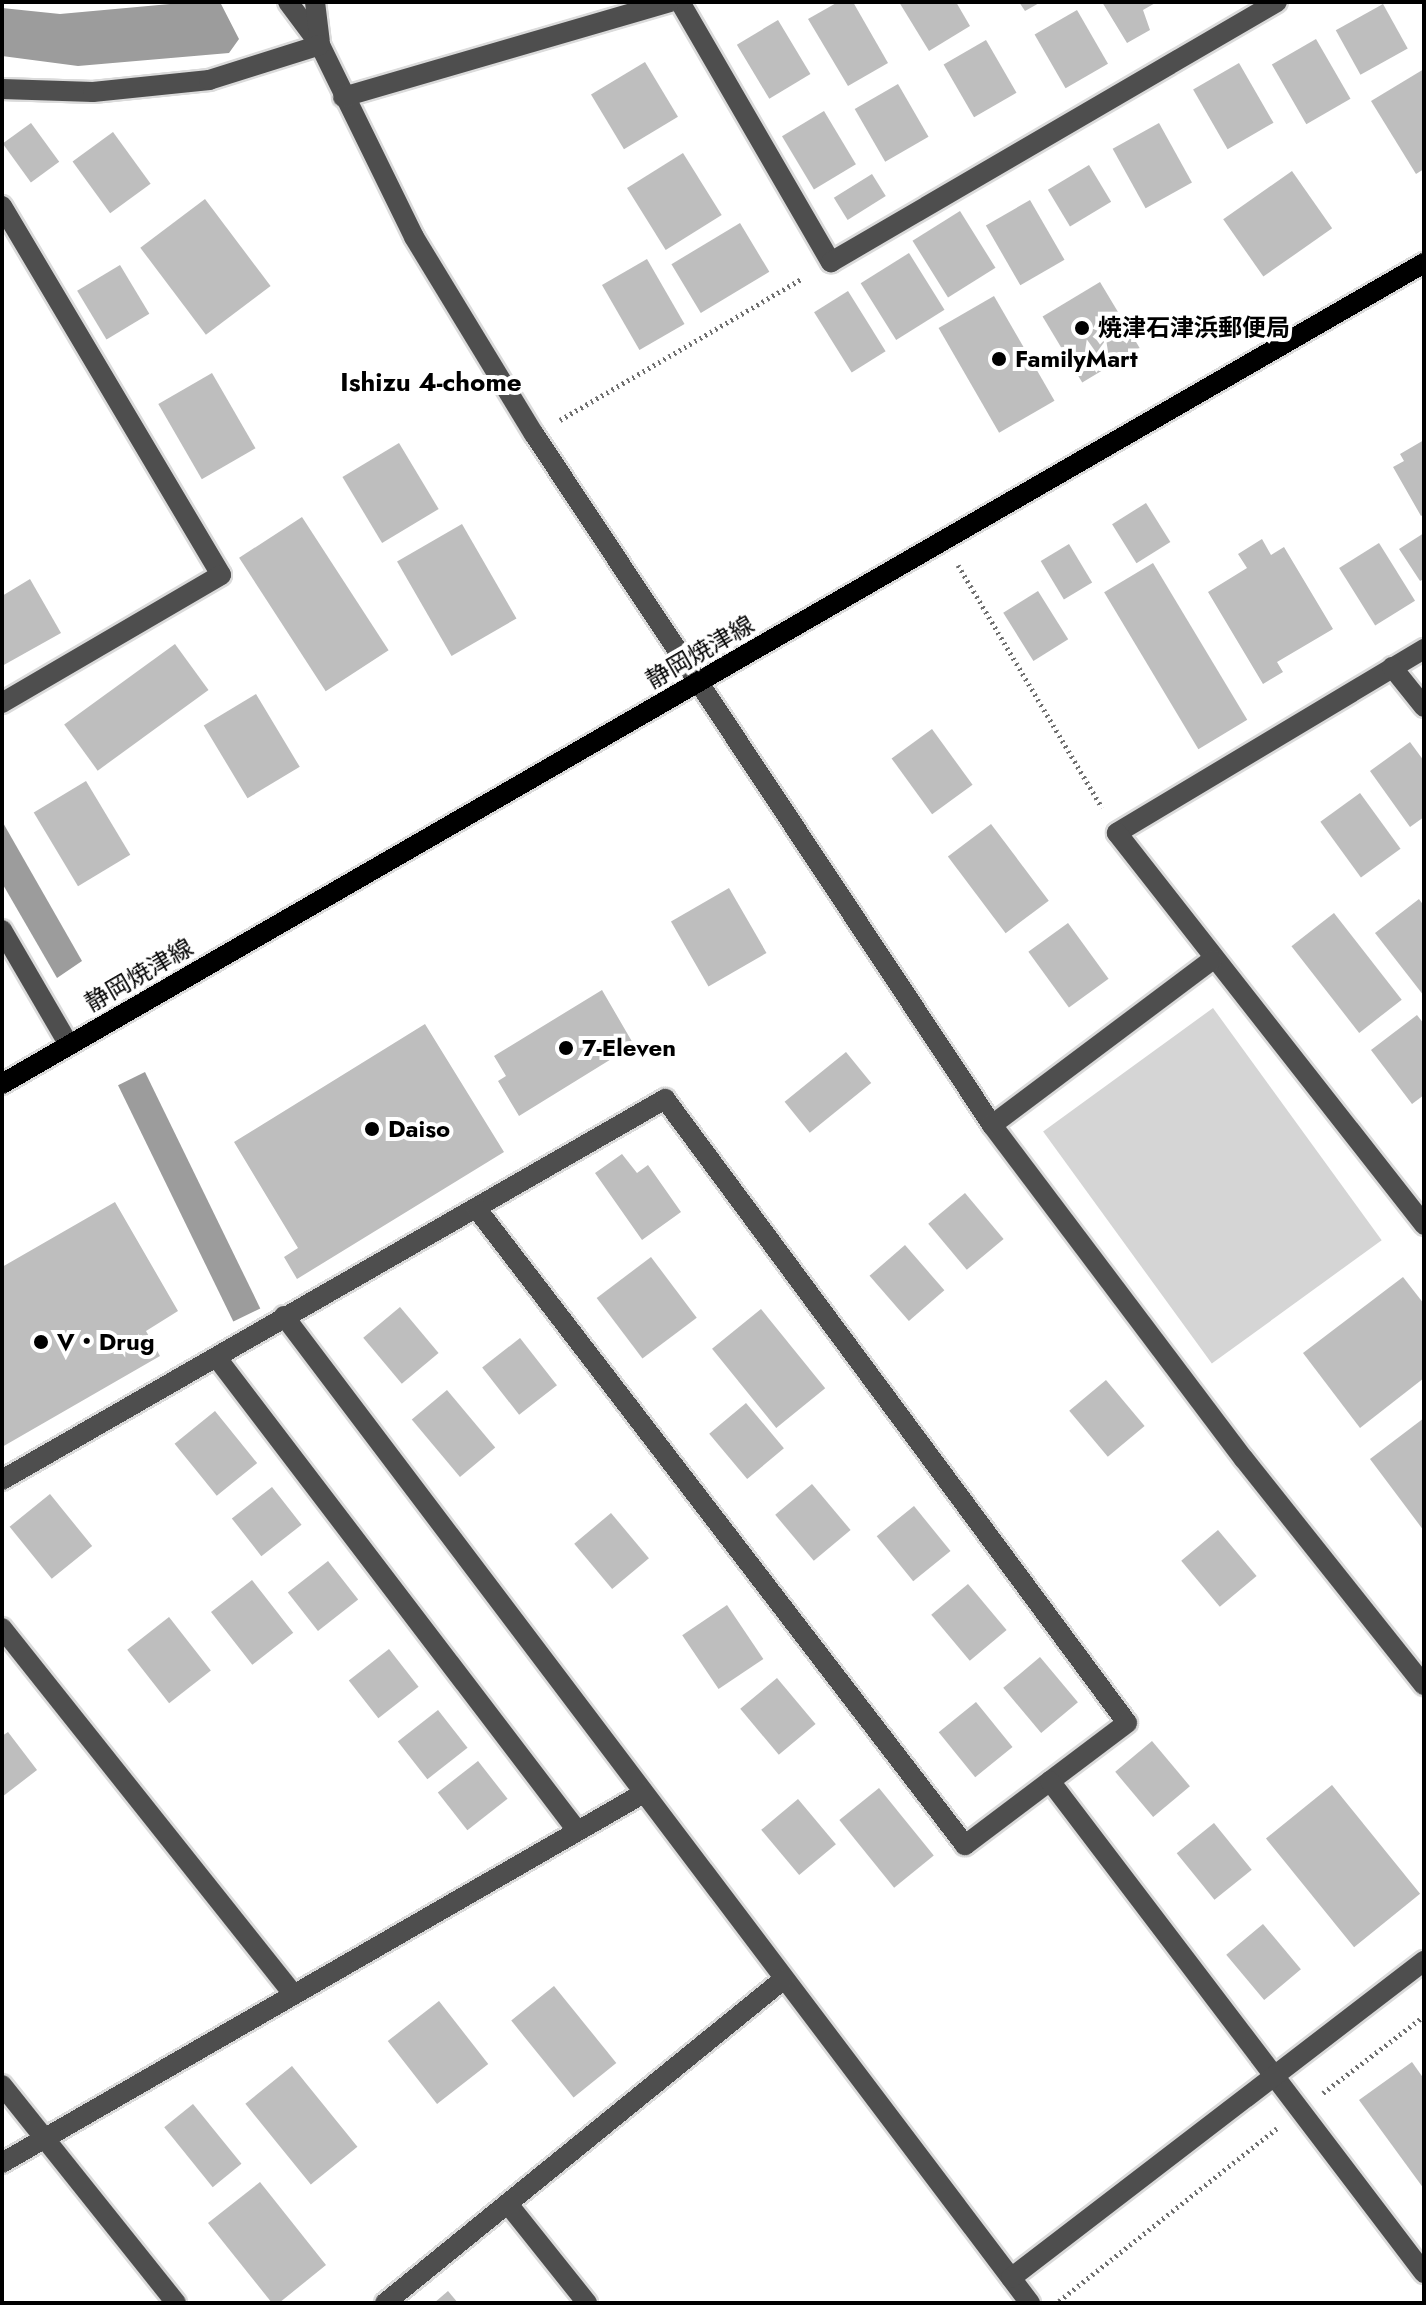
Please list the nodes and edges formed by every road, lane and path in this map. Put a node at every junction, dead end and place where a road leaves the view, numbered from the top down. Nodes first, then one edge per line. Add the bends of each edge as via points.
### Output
1 (288, 2) edge
2 (315, 2) edge
3 (669, 2) edge
4 (680, 2) edge
5 (1277, 2) edge
6 (320, 45) junction
7 (2, 89) edge
8 (343, 97) junction
9 (2, 206) edge
10 (831, 262) junction
11 (1424, 263) edge
12 (534, 434) junction
13 (943, 540) junction
14 (1424, 649) edge
15 (1392, 667) junction
16 (701, 682) junction
17 (2, 703) edge
18 (1424, 707) edge
19 (1117, 833) junction
20 (2, 930) edge
21 (1212, 960) junction
22 (69, 1045) junction
23 (2, 1084) edge
24 (992, 1125) junction
25 (477, 1209) junction
26 (1424, 1225) edge
27 (284, 1316) junction
28 (217, 1358) junction
29 (2, 1480) edge
30 (2, 1628) edge
31 (1424, 1685) edge
32 (1050, 1781) junction
33 (644, 1793) junction
34 (576, 1829) junction
35 (1424, 1961) edge
36 (784, 1979) junction
37 (293, 1994) junction
38 (1424, 2016) edge
39 (1276, 2076) junction
40 (2, 2085) edge
41 (1301, 2109) junction
42 (44, 2139) junction
43 (2, 2163) edge
44 (508, 2204) junction
45 (1424, 2273) edge
46 (1011, 2278) junction
47 (176, 2303) edge
48 (385, 2303) edge
49 (587, 2303) edge
50 (1030, 2303) edge
51 (1057, 2303) edge

1 - 6 street
2 - 6 street
3 - 8 street
4 - 10 street
5 - 10 street
6 - 7 street via 209,80 93,92
6 - 8 street
8 - 12 street via 414,237
9 - 17 street via 221,575
10 - 12 path
11 - 13 main road, 静岡焼津線
12 - 16 street
13 - 16 main road, 静岡焼津線
13 - 19 path
14 - 15 street
15 - 18 street
15 - 19 street
16 - 22 main road, 静岡焼津線
16 - 24 street
19 - 21 street
20 - 22 street
21 - 24 street
21 - 26 street
22 - 23 main road, 静岡焼津線
24 - 31 street via 1234,1447
25 - 27 street
25 - 32 street via 965,1845
25 - 32 street via 665,1099 1127,1723
27 - 28 street
27 - 33 street
28 - 29 street
28 - 34 street
30 - 37 street
32 - 39 street
33 - 34 street
33 - 36 street
34 - 37 street
35 - 39 street
36 - 44 street
36 - 46 street
37 - 42 street
38 - 41 path
39 - 41 street
39 - 46 street
40 - 42 street
41 - 45 street
41 - 51 path
42 - 43 street
42 - 47 street
44 - 48 street
44 - 49 street
46 - 50 street

